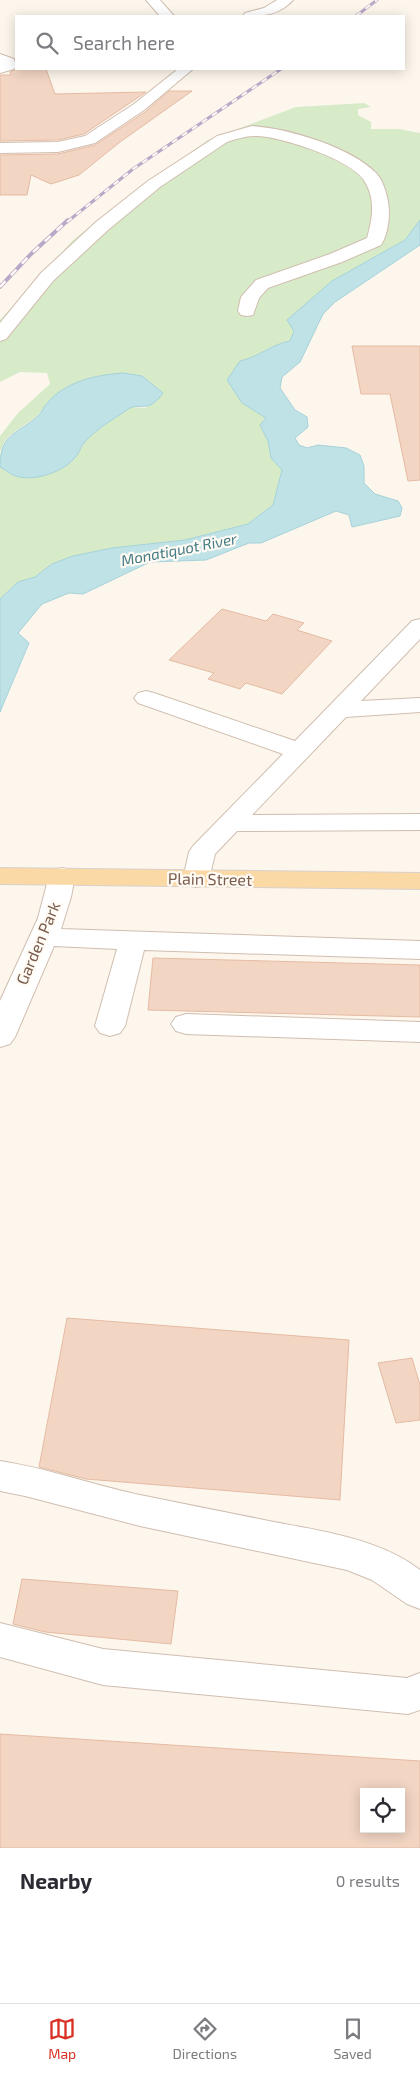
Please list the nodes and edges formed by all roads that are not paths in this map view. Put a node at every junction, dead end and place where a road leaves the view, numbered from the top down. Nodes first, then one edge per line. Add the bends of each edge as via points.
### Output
1 (153, 0) edge
2 (286, 0) edge
3 (166, 15) edge
4 (254, 15) edge
5 (0, 58) edge
6 (0, 69) edge
7 (181, 73) edge
8 (0, 148) edge
9 (247, 311) dead end
10 (0, 335) edge
11 (420, 626) edge
12 (146, 698) dead end
13 (420, 705) edge
14 (340, 710) junction
15 (299, 751) junction
16 (420, 822) edge
17 (229, 823) junction
18 (0, 876) edge
19 (62, 876) junction
20 (196, 879) junction
21 (420, 881) edge
22 (43, 937) junction
23 (133, 940) junction
24 (420, 950) edge
25 (186, 1024) dead end
26 (110, 1026) dead end
27 (420, 1032) edge
28 (0, 1037) edge
29 (0, 1476) edge
30 (420, 1592) edge
31 (0, 1640) edge
32 (420, 1690) edge

1 - 3 street
2 - 4 street via 269,11
5 - 6 street via 9,66
7 - 8 street via 96,137 58,147
9 - 10 street via 250,297 262,284 375,241 382,220 381,202 370,176 349,160 290,136 252,131 222,138 154,184 102,226 47,277
11 - 14 street
12 - 15 street
13 - 14 street
14 - 15 street
15 - 17 street
16 - 17 street
17 - 20 street via 202,852
18 - 19 main road, Plain Street
19 - 20 main road, Plain Street
19 - 22 street, Garden Park via 56,906
20 - 21 main road, Plain Street
22 - 23 street
22 - 28 street, Garden Park
23 - 24 street
23 - 26 street
25 - 27 street
29 - 30 street via 26,1479 98,1501 340,1551 387,1568
31 - 32 street via 103,1668 408,1696

